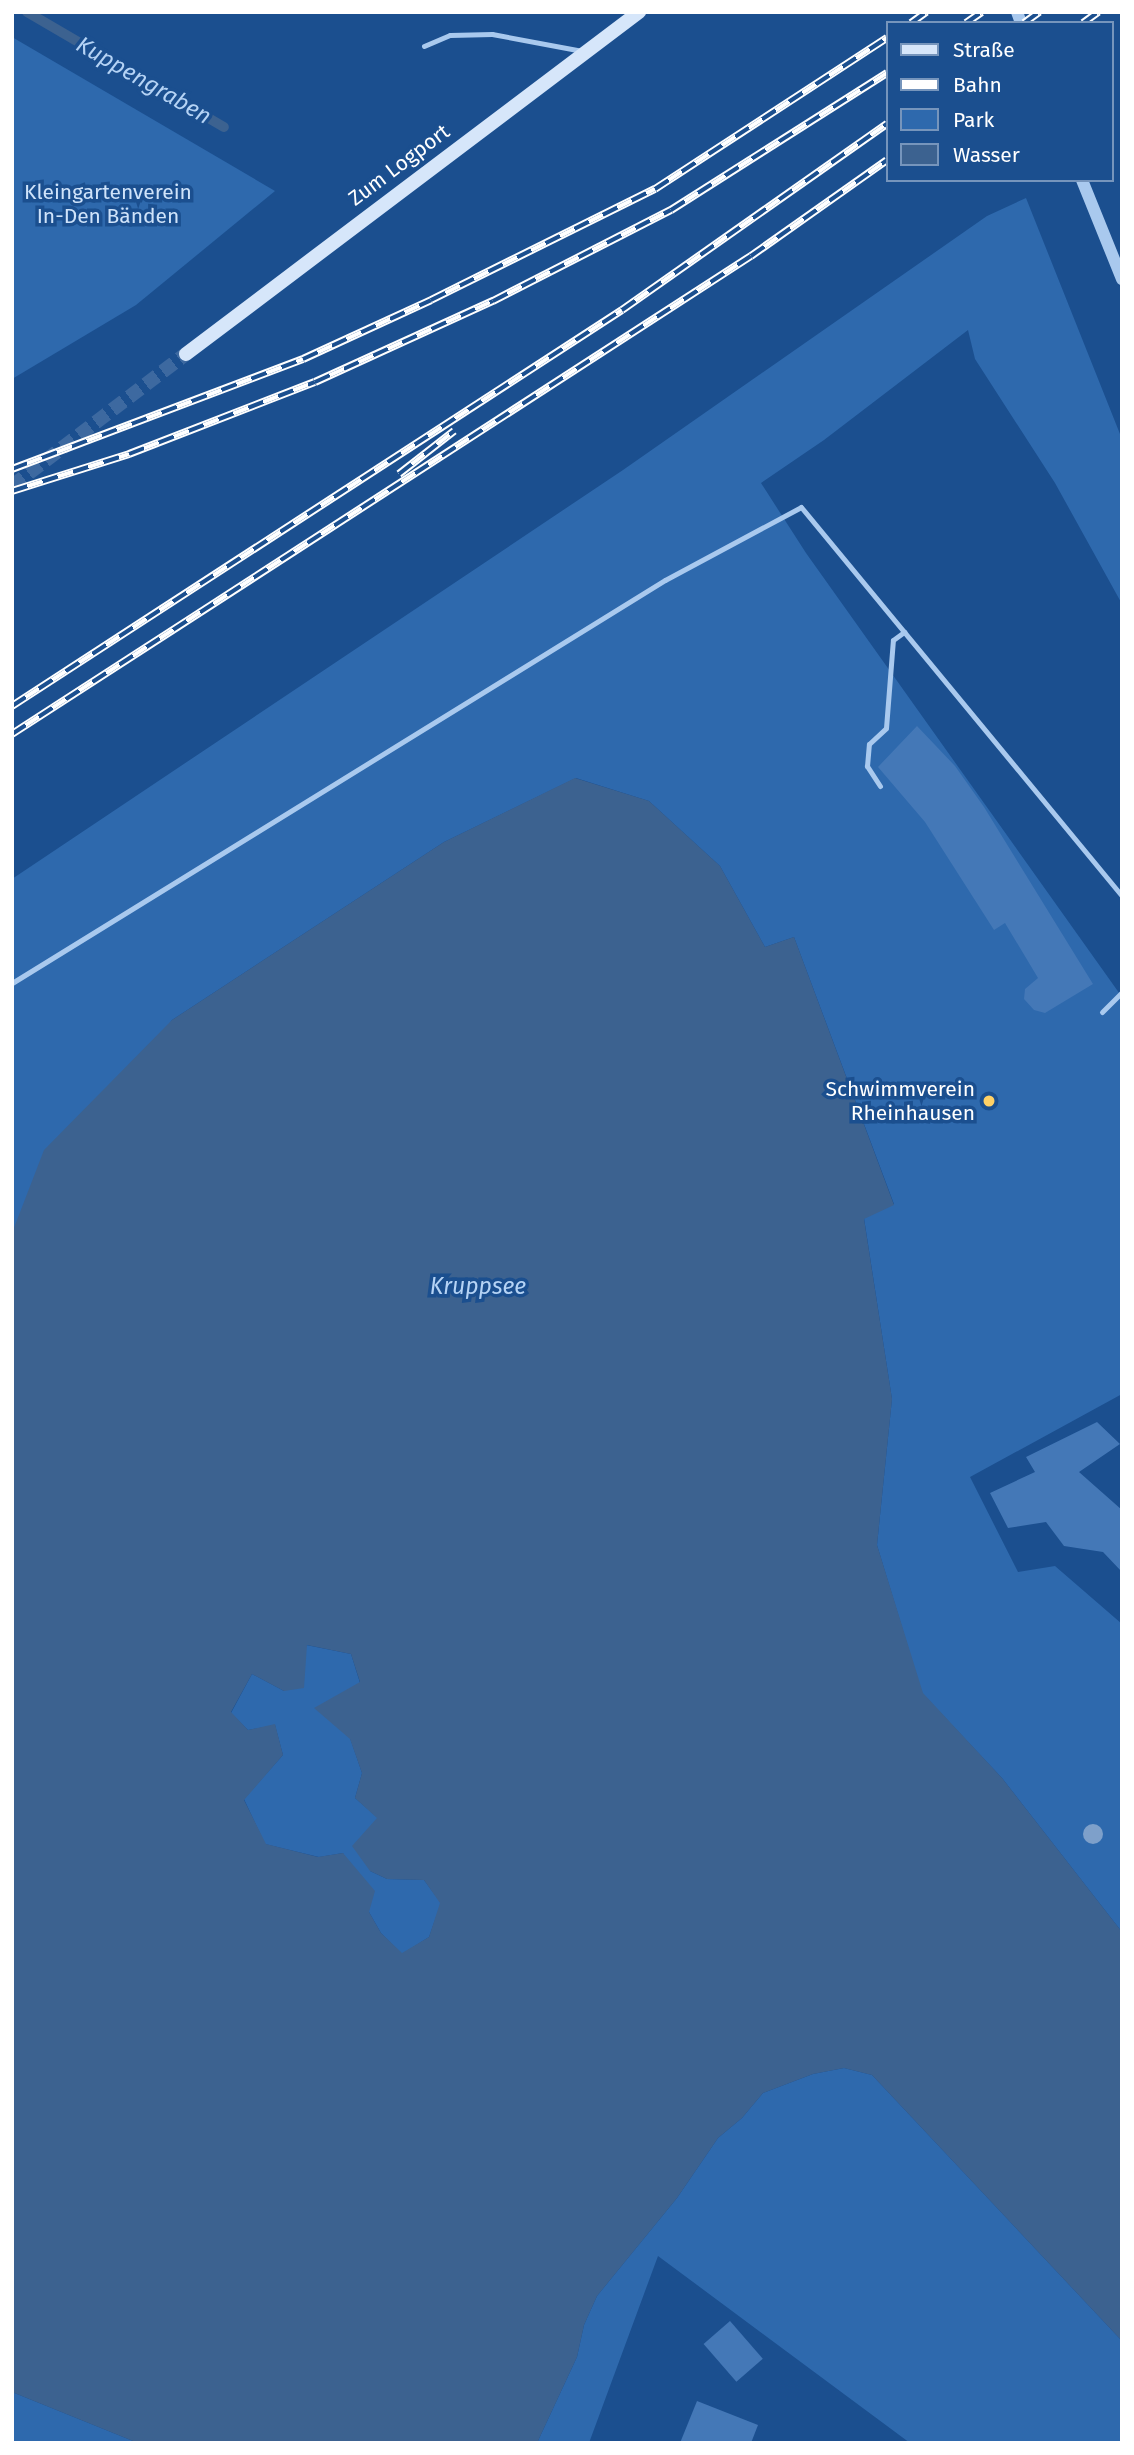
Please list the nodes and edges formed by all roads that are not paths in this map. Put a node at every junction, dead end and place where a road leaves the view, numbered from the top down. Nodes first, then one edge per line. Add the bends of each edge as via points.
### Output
1 (639, 12) edge
2 (424, 46) dead end
3 (589, 52) junction
4 (1083, 182) edge
5 (1122, 279) edge
6 (186, 354) tunnel mouth
7 (904, 632) junction
8 (880, 786) dead end
9 (1122, 896) edge
10 (12, 983) edge
11 (1122, 992) edge
12 (1101, 1012) dead end

1 - 3 main road, Zum Logport
2 - 3 lane via 450,35 492,34
3 - 6 main road, Zum Logport
4 - 5 street
7 - 8 lane via 893,640 886,728 869,744 867,766
7 - 9 lane
7 - 10 lane via 801,506 665,580
11 - 12 lane

